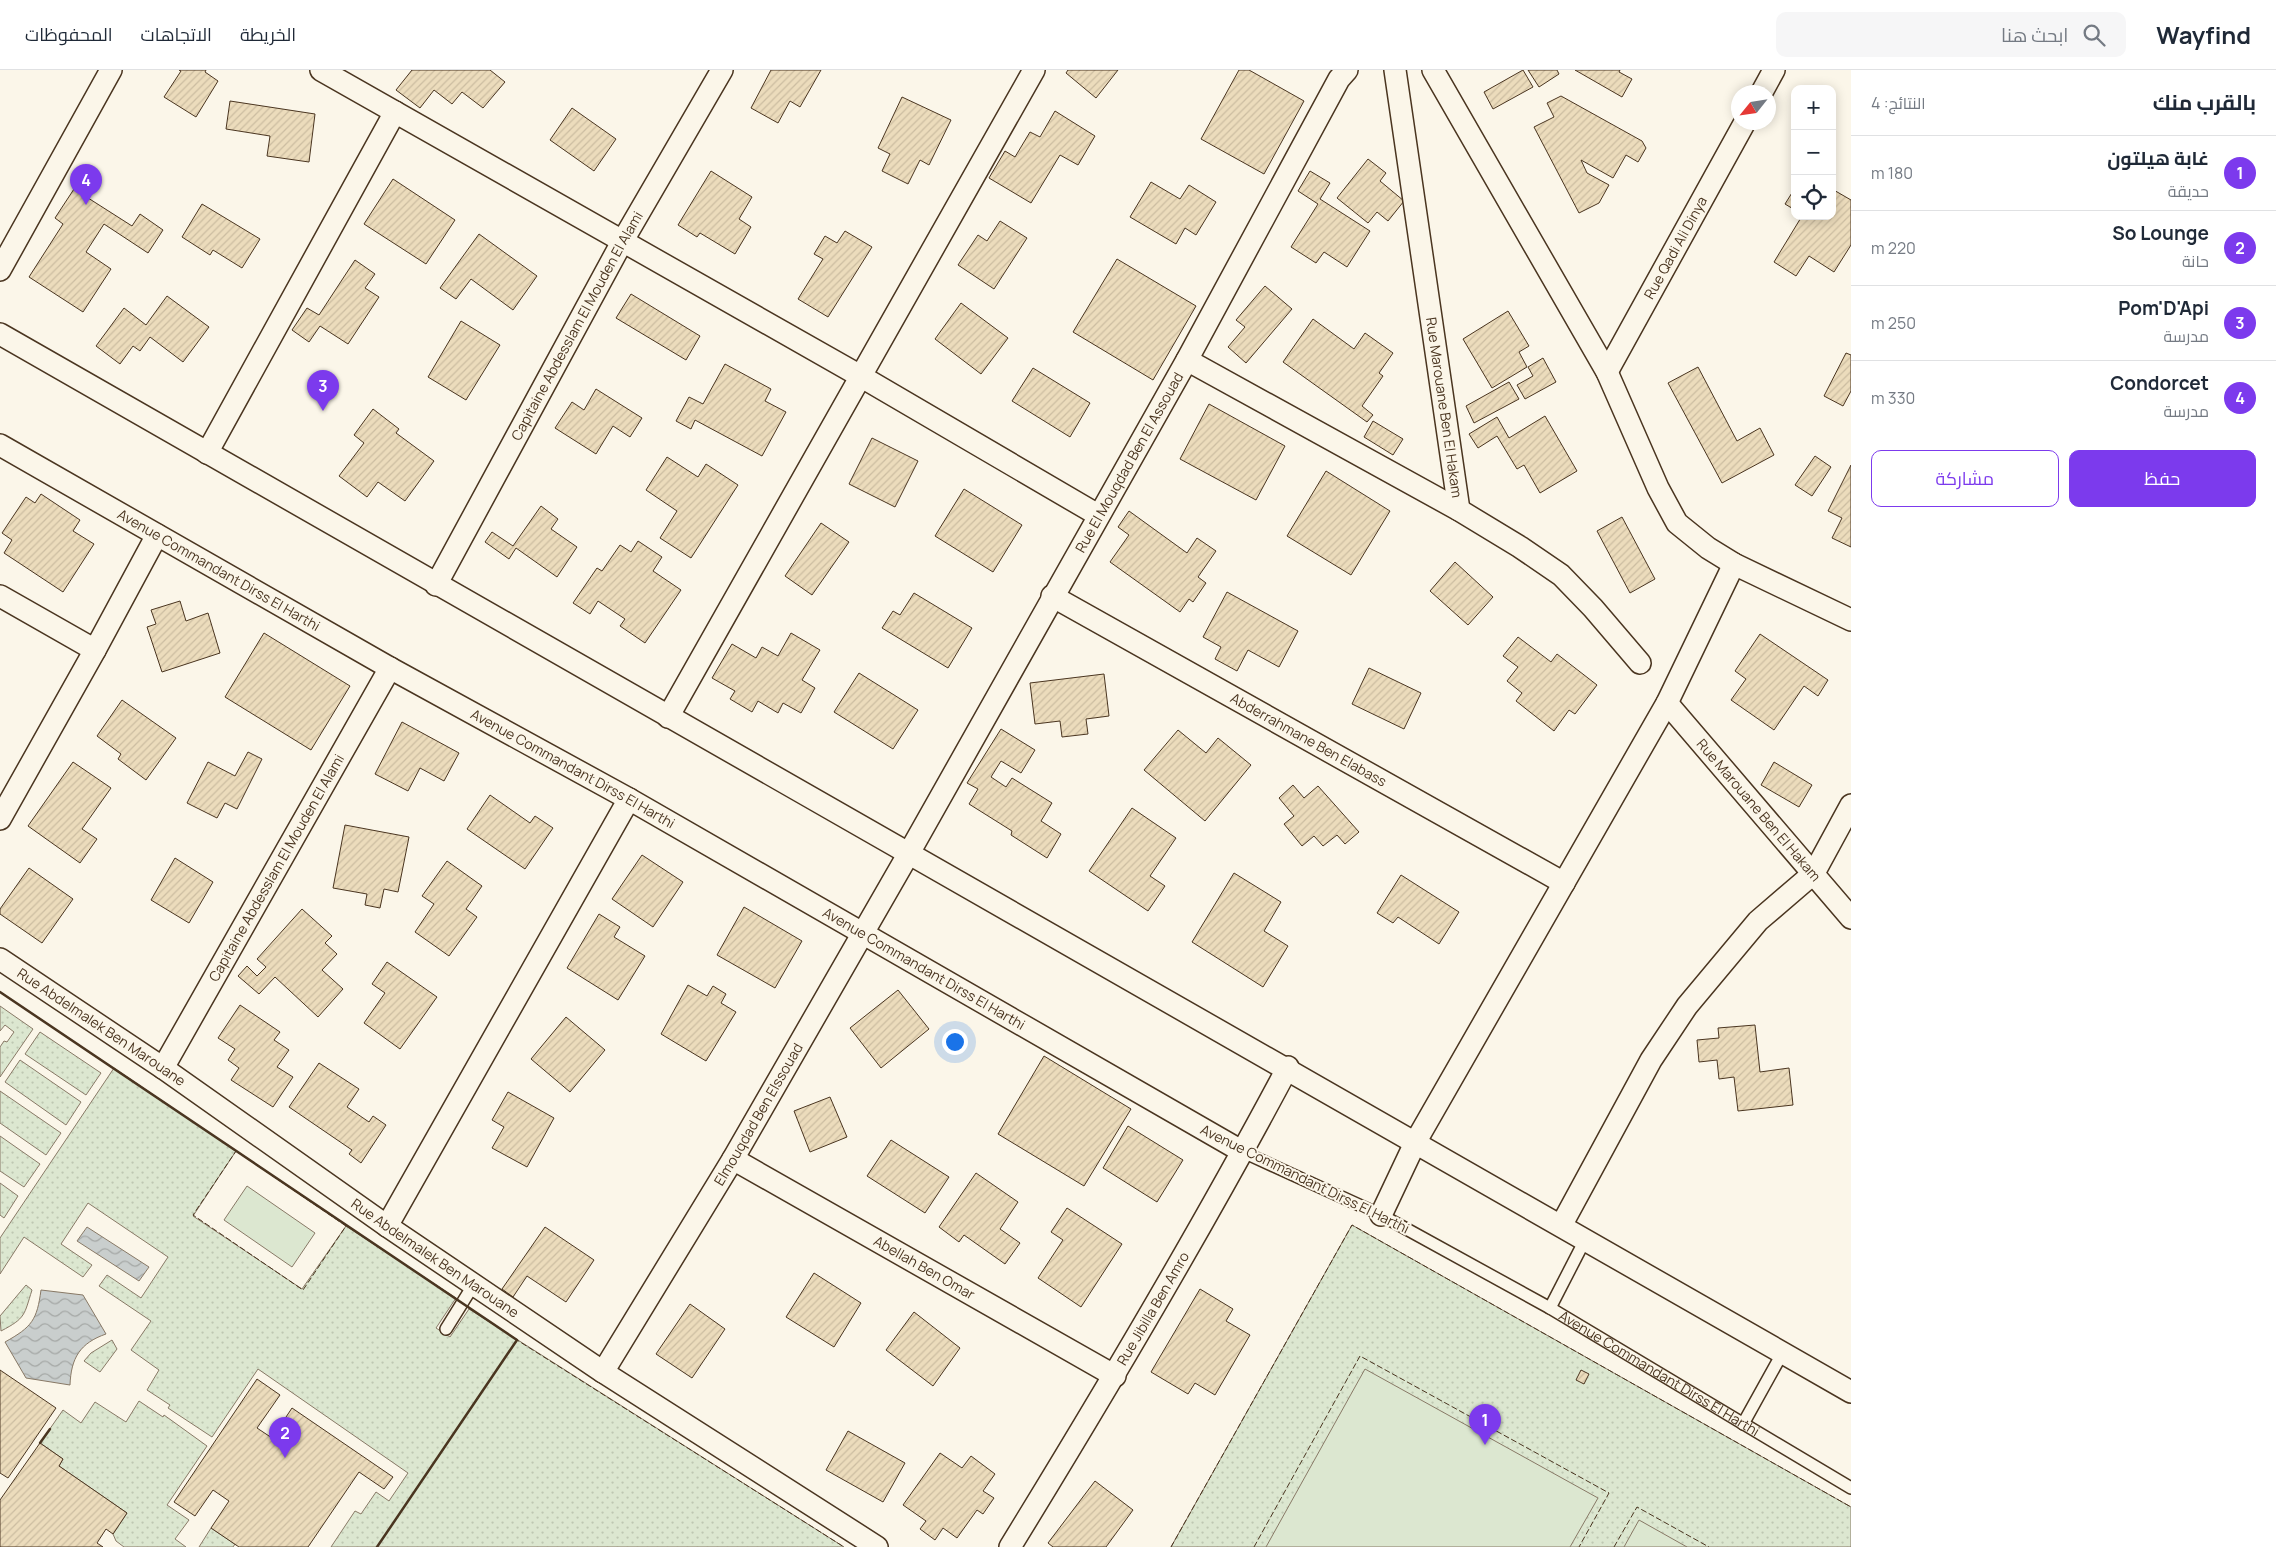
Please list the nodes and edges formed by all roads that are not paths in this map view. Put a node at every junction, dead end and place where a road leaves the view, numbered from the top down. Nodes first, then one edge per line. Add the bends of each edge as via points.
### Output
1 (111, 70) edge
2 (320, 70) edge
3 (722, 70) edge
4 (1034, 70) edge
5 (1347, 70) edge
6 (1395, 70) edge
7 (1433, 70) edge
8 (1774, 70) edge
9 (1766, 85) edge
10 (395, 112) junction
11 (1741, 130) edge
12 (622, 242) junction
13 (0, 270) edge
14 (0, 334) edge
15 (1187, 360) junction
16 (1607, 372) junction
17 (862, 377) junction
18 (0, 445) edge
19 (207, 453) junction
20 (1459, 510) junction
21 (1098, 515) junction
22 (156, 535) junction
23 (1734, 564) junction
24 (436, 585) junction
25 (0, 596) edge
26 (1052, 596) junction
27 (1851, 620) edge
28 (95, 650) junction
29 (1640, 662) dead end
30 (390, 668) junction
31 (1668, 703) junction
32 (668, 717) junction
33 (629, 799) junction
34 (1851, 805) edge
35 (0, 819) edge
36 (908, 853) junction
37 (1814, 873) junction
38 (1564, 883) junction
39 (1851, 918) edge
40 (862, 934) junction
41 (0, 959) edge
42 (1288, 1067) junction
43 (163, 1068) junction
44 (1416, 1141) junction
45 (1244, 1152) junction
46 (733, 1159) junction
47 (1381, 1215) junction
48 (1562, 1224) junction
49 (387, 1226) junction
50 (1586, 1238) junction
51 (474, 1284) junction
52 (1550, 1308) junction
53 (446, 1329) dead end
54 (1783, 1352) junction
55 (604, 1372) junction
56 (1115, 1376) junction
57 (1851, 1392) edge
58 (1743, 1424) junction
59 (1851, 1488) edge
60 (877, 1547) edge
61 (1010, 1547) edge

1 - 13 street
2 - 10 street
3 - 12 street, Capitaine Abdesslam El Mouden El Alami
4 - 17 street
5 - 15 street, Rue El Mouqdad Ben El Assouad
6 - 20 street, Rue Marouane Ben El Hakam
7 - 16 street
8 - 9 street
10 - 12 street
10 - 19 street
11 - 16 street, Rue Qadi Ali Dinya
12 - 17 street
12 - 24 street, Capitaine Abdesslam El Mouden El Alami
14 - 19 street
15 - 20 street
15 - 21 street, Rue El Mouqdad Ben El Assouad
16 - 23 street via 1658,488 1678,523
17 - 21 street
17 - 32 street
18 - 22 street, Avenue Commandant Dirss El Harthi
19 - 24 street
20 - 29 street, Rue Marouane Ben El Hakam via 1561,575
21 - 26 street, Rue El Mouqdad Ben El Assouad
22 - 28 street
22 - 30 street, Avenue Commandant Dirss El Harthi
23 - 27 street
23 - 31 street
24 - 32 street
25 - 28 street
26 - 36 street, Rue El Mouqdad Ben El Assouad
26 - 38 street, Abderrahmane Ben Elabass
28 - 35 street
30 - 33 street, Avenue Commandant Dirss El Harthi
30 - 43 street, Capitaine Abdesslam El Mouden El Alami
31 - 37 street, Rue Marouane Ben El Hakam
31 - 38 street
32 - 36 street
33 - 40 street, Avenue Commandant Dirss El Harthi
33 - 49 street
34 - 37 street
36 - 40 street, Elmouqdad Ben Elssouad
36 - 42 street
37 - 39 street, Rue Marouane Ben El Hakam
37 - 48 street via 1758,920 1687,1006 1651,1060
38 - 44 street
40 - 45 street, Avenue Commandant Dirss El Harthi
40 - 46 street, Elmouqdad Ben Elssouad
41 - 43 street, Rue Abdelmalek Ben Marouane
42 - 44 street
42 - 45 street, Rue Jibilla Ben Amro
43 - 49 street, Rue Abdelmalek Ben Marouane
44 - 47 street
44 - 48 street
45 - 47 lane, Avenue Commandant Dirss El Harthi
45 - 56 street, Rue Jibilla Ben Amro
46 - 55 street, Elmouqdad Ben Elssouad
46 - 56 street, Abellah Ben Omar
47 - 52 lane, Avenue Commandant Dirss El Harthi
48 - 50 street
49 - 51 street, Rue Abdelmalek Ben Marouane
50 - 52 lane
50 - 54 street
51 - 53 lane
51 - 55 street, Rue Abdelmalek Ben Marouane
52 - 58 lane, Avenue Commandant Dirss El Harthi
54 - 57 street
54 - 58 lane
55 - 60 street, Rue Abdelmalek Ben Marouane
56 - 61 street, Rue Jibilla Ben Amro
58 - 59 lane, Avenue Commandant Dirss El Harthi

